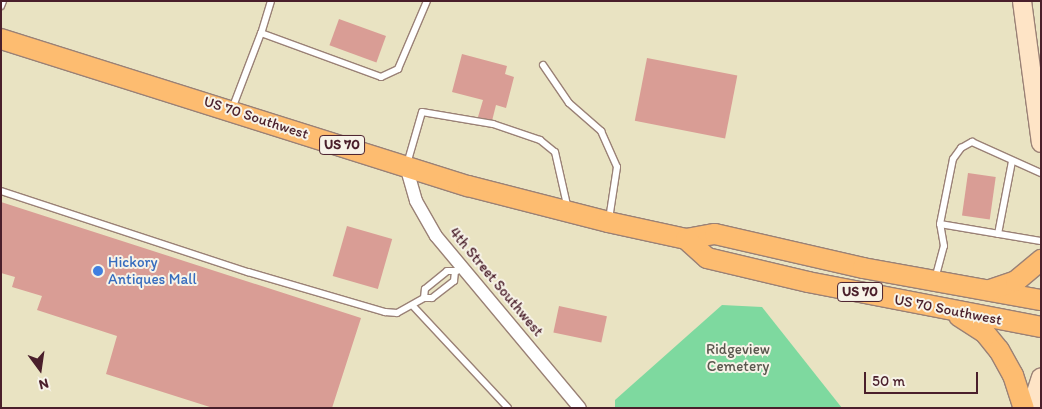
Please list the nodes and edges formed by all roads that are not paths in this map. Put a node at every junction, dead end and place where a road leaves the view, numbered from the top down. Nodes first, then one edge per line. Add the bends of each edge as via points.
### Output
1 (3, 1) edge
2 (271, 1) edge
3 (427, 1) edge
4 (1022, 1) edge
5 (1, 6) edge
6 (260, 33) junction
7 (1, 39) edge
8 (543, 65) dead end
9 (1037, 101) edge
10 (231, 111) junction
11 (1041, 143) edge
12 (1012, 161) junction
13 (406, 166) junction
14 (1041, 173) edge
15 (1, 191) edge
16 (568, 212) junction
17 (608, 222) junction
18 (940, 224) junction
19 (998, 234) junction
20 (686, 239) junction
21 (1041, 241) edge
22 (1041, 260) edge
23 (458, 269) junction
24 (935, 280) junction
25 (990, 290) junction
26 (424, 298) junction
27 (1041, 300) edge
28 (413, 306) junction
29 (951, 310) junction
30 (1041, 328) edge
31 (1041, 378) edge
32 (508, 408) edge
33 (580, 408) edge
34 (1024, 408) edge
35 (1031, 408) edge

1 - 5 lane
2 - 6 lane
3 - 6 lane via 398,69 381,77
4 - 9 main road
6 - 10 lane
7 - 10 main road, US 70 Southwest / US 70
8 - 17 lane via 569,103 602,131 617,167
9 - 11 main road
10 - 13 main road, US 70 Southwest / US 70
12 - 14 lane
12 - 18 lane via 972,142 961,148 953,159
12 - 19 lane
13 - 16 main road, US 70 Southwest / US 70
13 - 16 lane via 422,112 493,124 540,140 555,152
13 - 23 street, 4th Street Southwest via 424,218
15 - 28 lane via 248,272 385,312 397,313
16 - 17 main road, US 70 Southwest / US 70
17 - 20 main road, US 70 Southwest / US 70
18 - 19 lane
18 - 24 lane via 944,246
19 - 21 lane
20 - 24 main road, US 70 Southwest / US 70 via 715,234 863,268
20 - 29 main road, US 70 Southwest / US 70 via 707,258
22 - 25 main road via 1016,281
23 - 26 lane via 447,271 425,289
23 - 26 lane via 454,282 432,298
23 - 33 street, 4th Street Southwest
24 - 25 main road, US 70 Southwest / US 70
25 - 27 main road, US 70 Southwest / US 70
26 - 28 lane
28 - 32 lane
29 - 30 main road, US 70 Southwest / US 70
29 - 34 main road via 985,333 999,350 1014,375
31 - 35 main road

